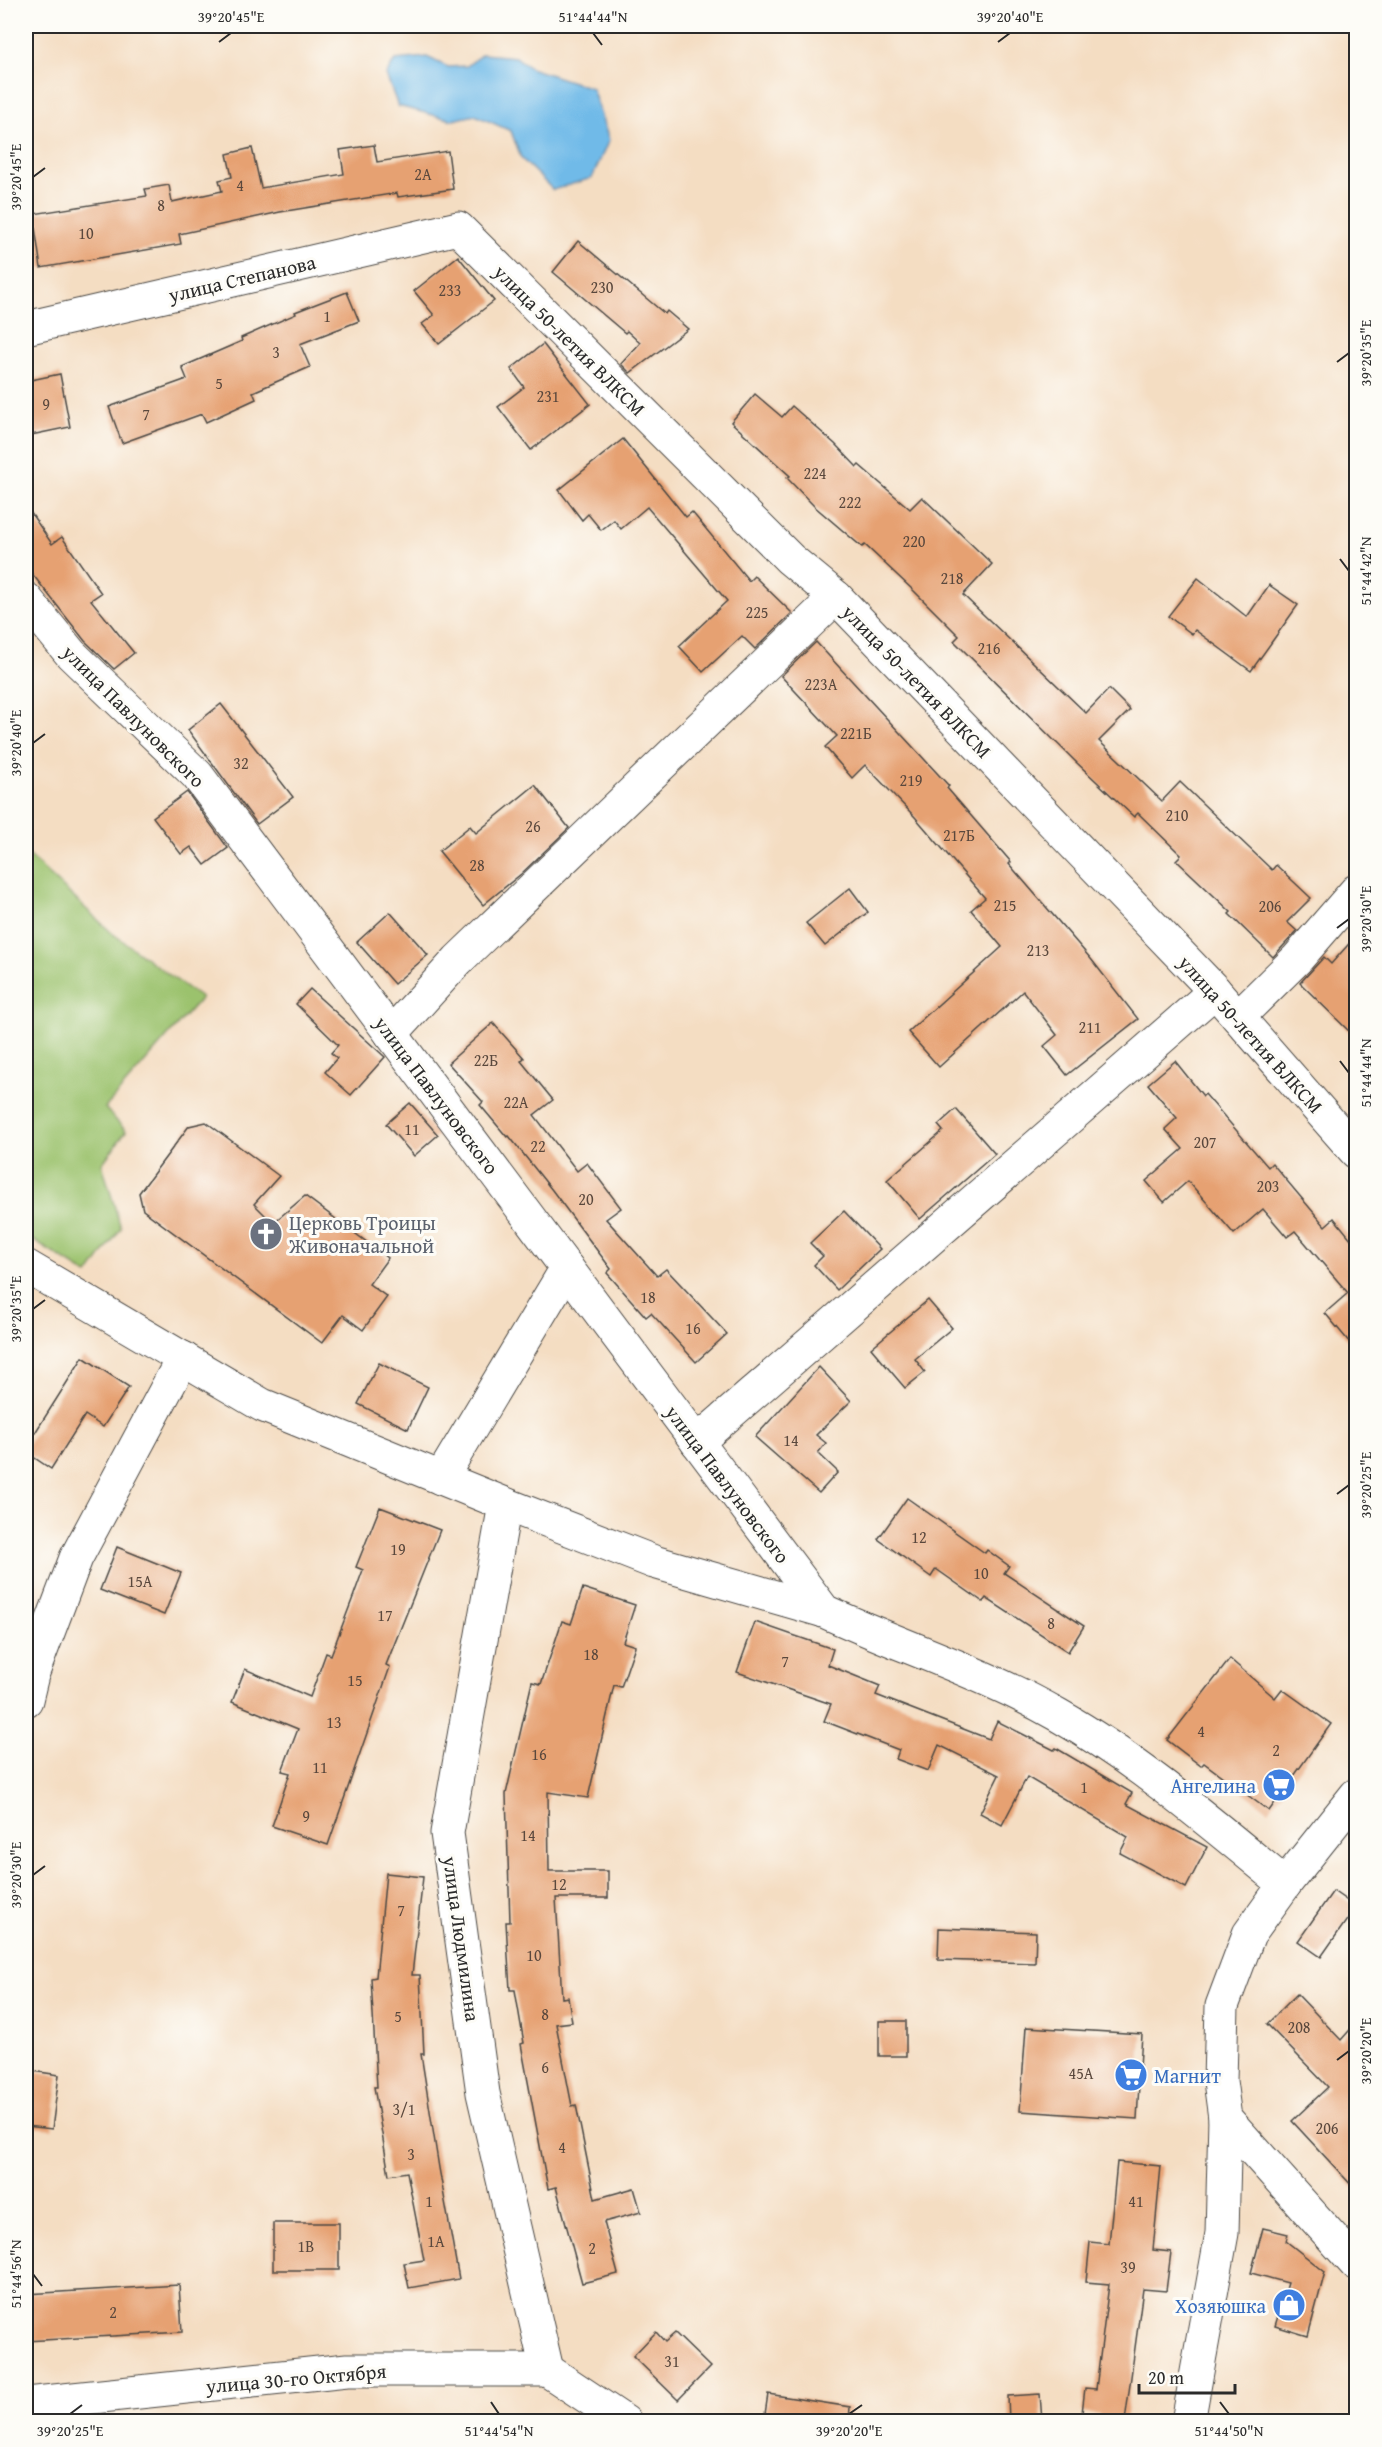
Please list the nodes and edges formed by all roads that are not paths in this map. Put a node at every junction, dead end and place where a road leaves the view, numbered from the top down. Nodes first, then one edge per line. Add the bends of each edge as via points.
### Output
1 (458, 228) joint
2 (26, 328) edge
3 (836, 597) junction
4 (26, 599) edge
5 (1356, 891) edge
6 (1215, 992) junction
7 (1238, 1017) junction
8 (391, 1034) junction
9 (1356, 1152) edge
10 (26, 1266) edge
11 (567, 1268) junction
12 (183, 1358) junction
13 (697, 1442) junction
14 (441, 1478) junction
15 (505, 1504) junction
16 (824, 1611) junction
17 (26, 1700) edge
18 (1356, 1795) edge
19 (1285, 1884) junction
20 (1225, 2118) junction
21 (1356, 2264) edge
22 (547, 2370) junction
23 (26, 2404) edge
24 (625, 2421) edge
25 (1188, 2421) edge

1 - 2 street, улица Степанова
1 - 3 street, улица 50-летия ВЛКСМ via 790,559
3 - 6 street, улица 50-летия ВЛКСМ
3 - 8 street via 458,960
4 - 8 street, улица Павлуновского via 71,654 197,775
5 - 7 street via 1297,959
6 - 7 street, улица 50-летия ВЛКСМ
6 - 13 street
7 - 9 street, улица 50-летия ВЛКСМ
8 - 11 street, улица Павлуновского
10 - 12 street, улица Павлуновского
11 - 13 street, улица Павлуновского
11 - 14 street
12 - 14 street, улица Павлуновского via 262,1405
12 - 17 street via 75,1558
13 - 16 street, улица Павлуновского
14 - 15 street, улица Павлуновского
15 - 16 street, улица Павлуновского via 654,1562
15 - 22 street, улица Людмилина via 447,1833 483,2093
16 - 19 street, улица Павлуновского via 974,1672 1059,1715 1164,1785
18 - 19 street
19 - 20 street via 1250,1934 1222,2006 1220,2081
20 - 21 street
20 - 25 street via 1222,2233
22 - 23 street, улица 30-го Октября via 347,2370
22 - 24 street

